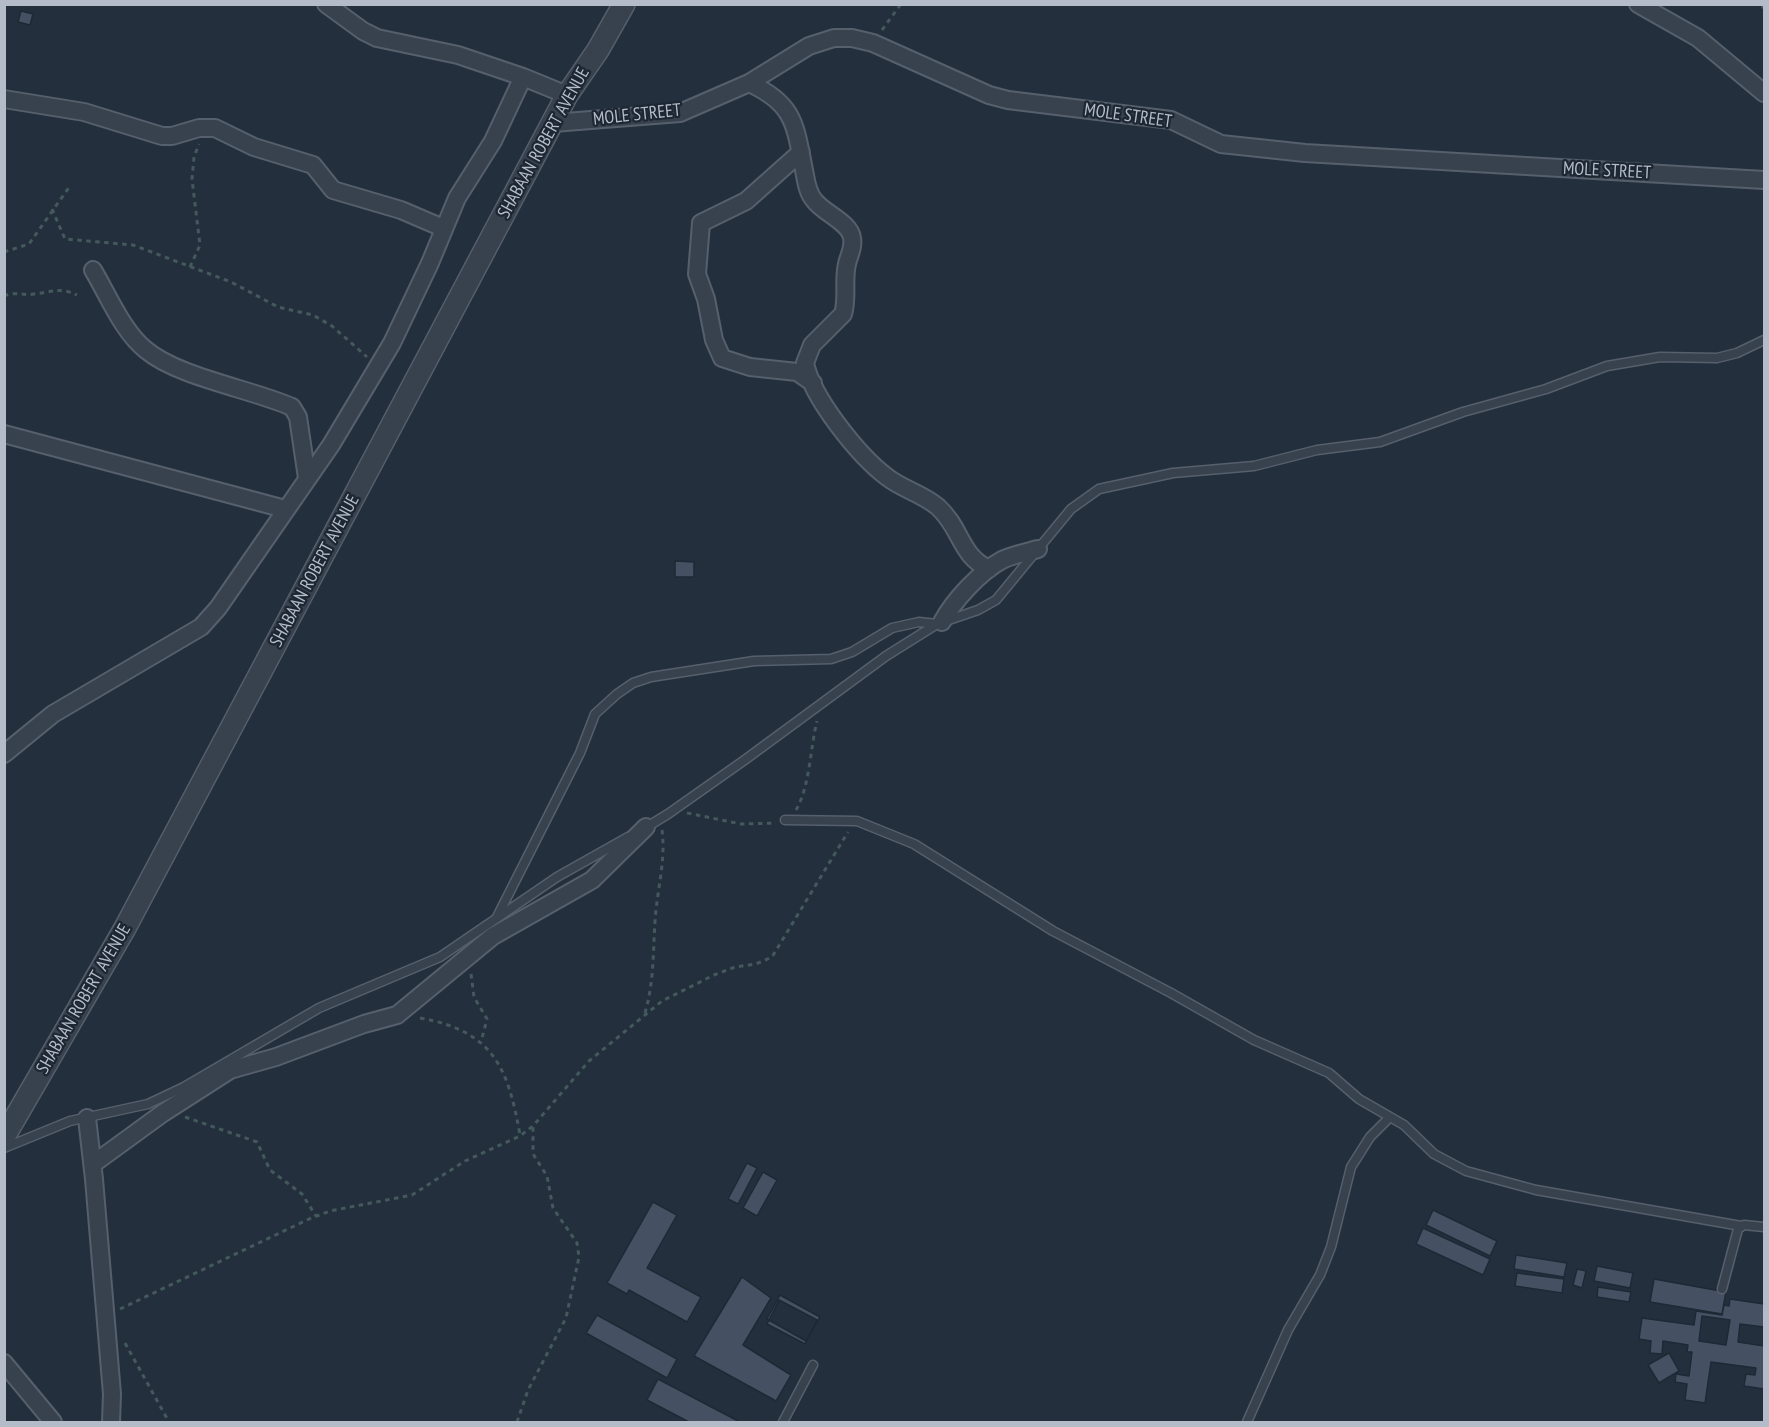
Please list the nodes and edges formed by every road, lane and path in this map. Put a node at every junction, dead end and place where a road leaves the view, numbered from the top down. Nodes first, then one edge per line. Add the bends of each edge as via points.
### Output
1 (326, 4) edge
2 (624, 4) edge
3 (901, 4) edge
4 (1638, 4) edge
5 (1762, 4) edge
6 (1764, 12) edge
7 (873, 43) junction
8 (523, 77) junction
9 (749, 83) junction
10 (1764, 93) edge
11 (567, 95) junction
12 (4, 99) edge
13 (553, 123) junction
14 (208, 127) junction
15 (801, 152) junction
16 (1764, 180) edge
17 (70, 186) dead end
18 (52, 209) junction
19 (443, 228) junction
20 (4, 252) edge
21 (190, 267) junction
22 (93, 270) dead end
23 (77, 295) dead end
24 (4, 296) edge
25 (1764, 340) edge
26 (378, 366) junction
27 (813, 383) junction
28 (4, 434) edge
29 (307, 478) junction
30 (285, 509) junction
31 (1038, 549) junction
32 (989, 569) junction
33 (940, 623) junction
34 (821, 705) junction
35 (4, 754) edge
36 (674, 810) junction
37 (785, 820) junction
38 (857, 821) junction
39 (653, 823) junction
40 (496, 920) junction
41 (470, 956) junction
42 (644, 1014) junction
43 (397, 1015) junction
44 (481, 1042) junction
45 (166, 1111) junction
46 (87, 1118) junction
47 (1389, 1118) junction
48 (533, 1126) junction
49 (520, 1136) junction
50 (4, 1137) edge
51 (4, 1148) edge
52 (93, 1164) junction
53 (316, 1216) junction
54 (1741, 1226) junction
55 (1764, 1227) edge
56 (1722, 1288) dead end
57 (105, 1315) junction
58 (122, 1338) dead end
59 (4, 1363) edge
60 (813, 1365) dead end
61 (53, 1422) edge
62 (111, 1422) edge
63 (169, 1422) edge
64 (517, 1422) edge
65 (783, 1422) edge
66 (1247, 1422) edge

1 - 8 street via 377,38 458,55
2 - 11 street, SHABAAN ROBERT AVENUE
3 - 7 path
4 - 10 street via 1698,38
5 - 6 path
7 - 9 street, MOLE STREET via 852,38 820,41
7 - 16 street, MOLE STREET via 989,95 1171,120 1221,144 1374,158
8 - 11 street
8 - 19 street via 494,141 457,198
9 - 13 street, MOLE STREET via 680,113
9 - 15 street via 783,105 796,130
11 - 13 street, SHABAAN ROBERT AVENUE
12 - 14 street via 84,112 162,136
13 - 50 street, SHABAAN ROBERT AVENUE via 125,928
14 - 19 street via 254,147 313,165 333,190 401,210
14 - 21 path via 192,166 200,245
15 - 27 street via 810,194 849,230 853,243 845,275 843,314 812,345 807,356 806,366
15 - 27 street via 746,201 701,223 697,274 722,358 750,367 797,372
17 - 18 path
18 - 20 path via 29,244
18 - 21 path via 65,239 134,245
19 - 26 street via 430,264
21 - 26 path via 231,282 278,307 313,315 332,326
22 - 29 street via 146,351 175,366 292,407 298,417
23 - 24 path via 60,289
25 - 31 lane via 1717,358 1660,357 1607,366 1380,442 1317,450 1254,466 1116,483 1085,496
26 - 29 street
27 - 32 street via 823,404 848,437 887,477 937,506 956,526 973,560
28 - 30 street
29 - 30 street
30 - 35 street via 201,627 53,714
31 - 32 street via 1007,558
31 - 33 lane via 996,600
32 - 33 street
33 - 34 lane via 886,656
33 - 40 lane via 919,621 892,628 852,652 831,659 754,661 651,677 625,688 595,714 580,753
34 - 36 lane
34 - 37 path via 806,786 795,811
36 - 37 path via 741,824
36 - 39 lane
37 - 38 lane
38 - 42 path via 772,957 714,975
38 - 47 lane via 914,844 1053,931 1254,1040 1329,1073
39 - 40 lane via 557,877
39 - 41 street via 592,880 502,930
39 - 42 path via 664,856 655,920 652,987
40 - 46 lane via 440,957 319,1008 157,1100
41 - 43 street
41 - 44 path via 472,993 487,1019
42 - 48 path via 589,1060
43 - 44 path via 436,1021
43 - 45 street via 230,1070
44 - 49 path via 490,1049 508,1084
45 - 52 street
45 - 53 path via 257,1142 270,1170 302,1194
46 - 51 lane via 44,1130
46 - 52 street
47 - 54 lane via 1404,1125 1434,1154 1497,1180 1581,1199
47 - 66 lane via 1370,1137 1351,1167 1327,1256 1288,1330
48 - 49 path
48 - 64 path via 533,1154 547,1176 553,1208 577,1244 579,1257 566,1318 528,1390
49 - 53 path via 465,1161 412,1195
52 - 57 street
53 - 57 path
54 - 55 lane
54 - 56 lane via 1735,1235
57 - 62 street
58 - 63 path
59 - 61 street
60 - 65 lane

